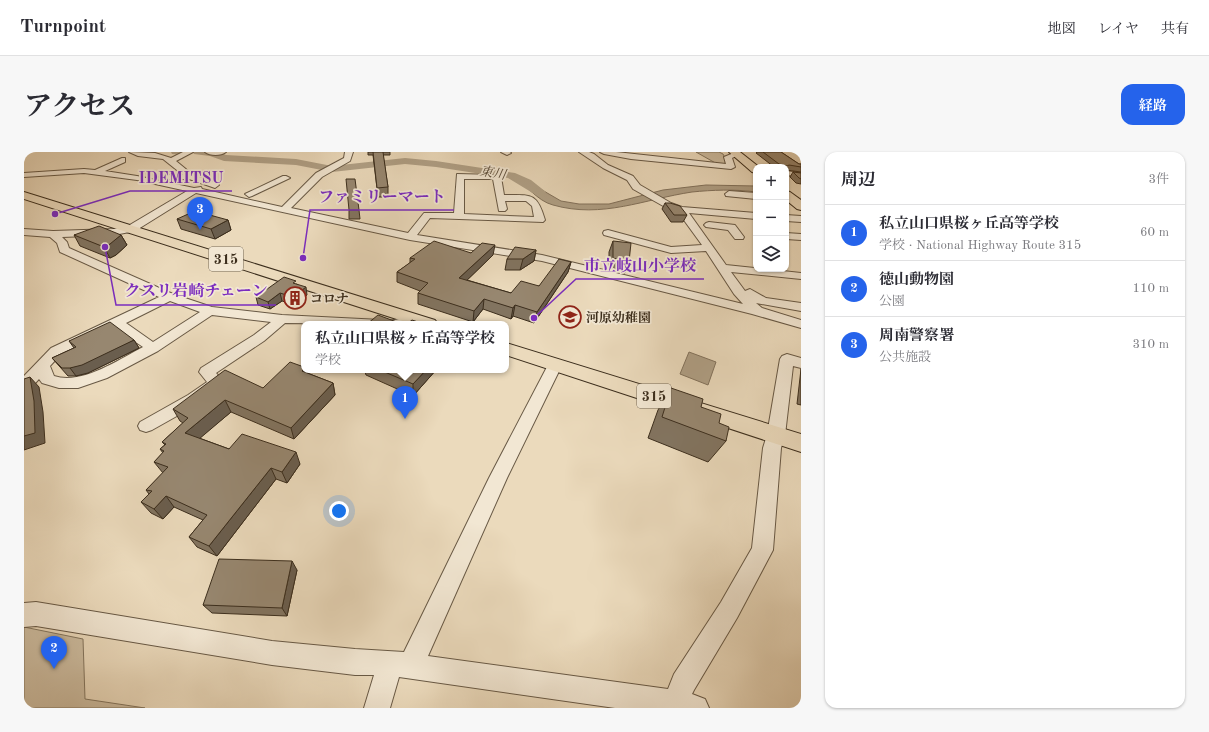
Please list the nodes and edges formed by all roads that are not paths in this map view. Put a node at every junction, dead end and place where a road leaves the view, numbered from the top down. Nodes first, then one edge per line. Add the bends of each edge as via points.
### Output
1 (133, 152) edge
2 (209, 152) edge
3 (222, 152) edge
4 (349, 152) edge
5 (583, 152) edge
6 (604, 152) edge
7 (187, 153) edge
8 (738, 153) edge
9 (699, 155) dead end
10 (122, 160) dead end
11 (172, 160) junction
12 (756, 164) edge
13 (718, 166) junction
14 (753, 167) edge
15 (97, 172) junction
16 (789, 173) edge
17 (36, 174) junction
18 (24, 175) edge
19 (801, 175) edge
20 (190, 177) junction
21 (137, 178) junction
22 (286, 178) dead end
23 (24, 183) edge
24 (208, 183) junction
25 (195, 191) junction
26 (789, 191) edge
27 (249, 194) junction
28 (729, 194) dead end
29 (24, 195) edge
30 (753, 196) edge
31 (789, 196) edge
32 (500, 198) junction
33 (797, 203) edge
34 (285, 209) junction
35 (681, 210) junction
36 (727, 215) junction
37 (459, 216) junction
38 (753, 216) edge
39 (503, 218) junction
40 (789, 218) edge
41 (801, 219) edge
42 (693, 224) junction
43 (749, 224) dead end
44 (131, 229) junction
45 (24, 232) edge
46 (608, 233) dead end
47 (53, 234) junction
48 (410, 236) junction
49 (789, 236) edge
50 (739, 237) dead end
51 (801, 237) edge
52 (709, 248) junction
53 (724, 268) junction
54 (801, 276) edge
55 (738, 291) junction
56 (170, 297) junction
57 (801, 307) edge
58 (210, 311) junction
59 (757, 311) junction
60 (411, 318) junction
61 (282, 319) junction
62 (322, 321) edge
63 (406, 321) edge
64 (420, 321) edge
65 (117, 323) junction
66 (801, 324) edge
67 (153, 348) junction
68 (509, 350) edge
69 (801, 364) edge
70 (555, 365) junction
71 (43, 366) junction
72 (24, 386) edge
73 (146, 426) dead end
74 (776, 435) junction
75 (801, 444) edge
76 (24, 615) edge
77 (400, 664) junction
78 (685, 707) edge
79 (377, 708) edge

1 - 11 street
2 - 3 street
4 - 34 street via 347,159 323,172
5 - 35 street via 592,155 602,165 623,174 636,187
6 - 13 street
7 - 11 street
8 - 12 highway
8 - 13 street via 728,157 731,167
8 - 14 highway
9 - 13 street
10 - 15 street
11 - 20 street
15 - 17 street
15 - 21 street
16 - 19 street
17 - 18 street
17 - 23 street
20 - 21 street
20 - 24 street
21 - 25 street
22 - 27 street
24 - 25 street
24 - 27 street
25 - 34 street
25 - 44 street
26 - 33 highway
27 - 34 street
28 - 30 street
29 - 44 highway, 315
31 - 33 highway
32 - 37 street via 497,177 460,176
32 - 39 street
32 - 39 street via 528,198 536,205 540,220
34 - 48 street
35 - 36 street
35 - 42 street
36 - 38 street
36 - 43 street
37 - 39 street
37 - 48 street via 427,215
40 - 41 street
42 - 50 street via 731,227
42 - 52 street
44 - 47 street
44 - 60 highway, 315
45 - 47 street
46 - 52 street via 671,250
47 - 56 street via 62,242 64,250
48 - 59 street via 542,258
49 - 51 street
52 - 53 street
53 - 54 street
53 - 55 street
55 - 57 street via 750,293 762,301
55 - 59 street
56 - 58 street
56 - 65 street
58 - 61 street
58 - 67 street
59 - 66 street
60 - 63 street
60 - 64 highway, 315
61 - 62 street
61 - 73 street via 259,338 206,372 217,383
65 - 67 street
65 - 71 street via 56,351
67 - 71 street via 78,383 59,383 47,379
68 - 70 highway, 315
69 - 74 street via 787,359
70 - 74 highway, 315
70 - 77 street
71 - 72 street
74 - 75 highway, 315
74 - 78 street via 772,448 762,550 730,610 683,683 678,697
76 - 77 street via 36,614 272,653
77 - 78 street
77 - 79 street

